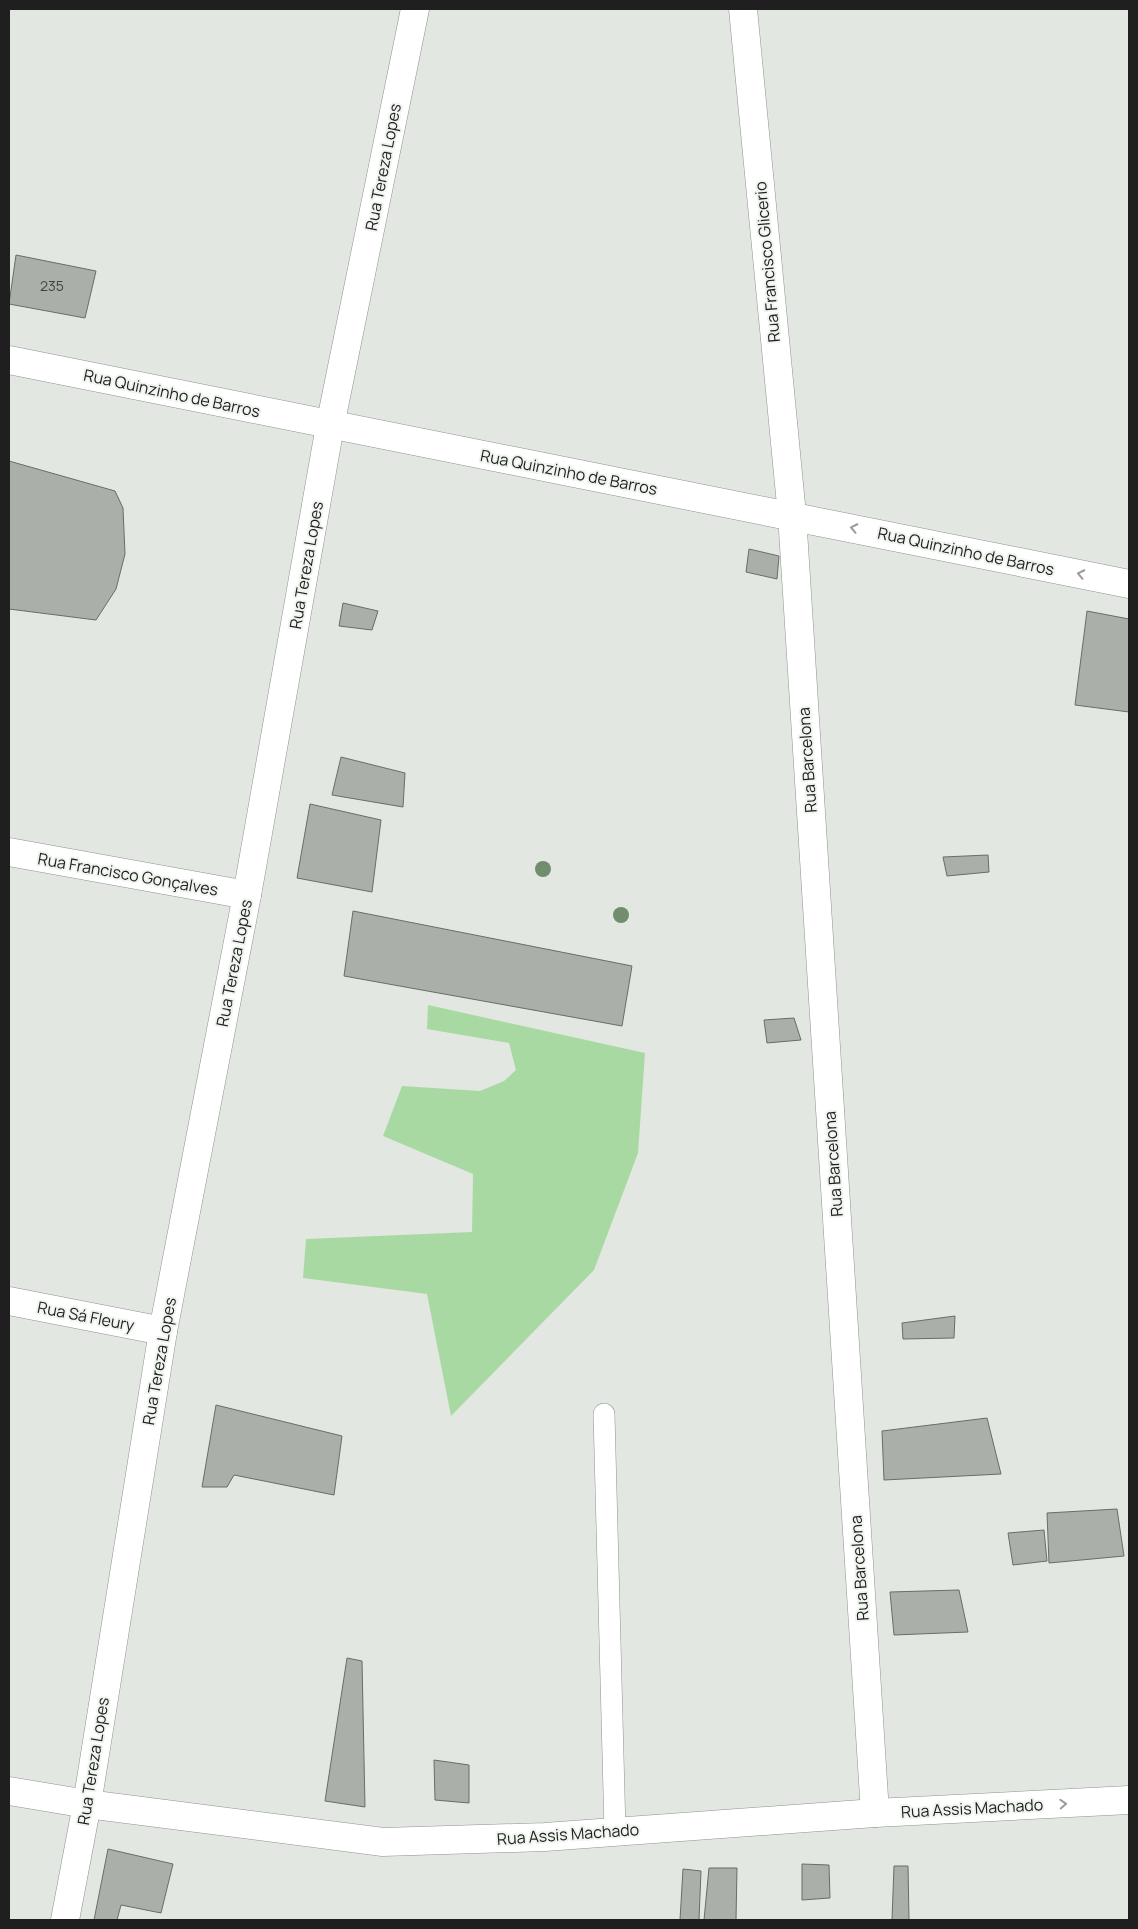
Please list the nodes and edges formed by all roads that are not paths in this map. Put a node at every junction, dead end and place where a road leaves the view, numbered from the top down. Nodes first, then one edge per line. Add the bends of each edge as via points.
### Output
1 (415, 9) edge
2 (743, 9) edge
3 (9, 360) edge
4 (330, 426) junction
5 (792, 515) junction
6 (1129, 584) edge
7 (9, 852) edge
8 (247, 895) junction
9 (9, 1301) edge
10 (163, 1331) junction
11 (604, 1414) dead end
12 (9, 1791) edge
13 (1129, 1800) edge
14 (87, 1804) junction
15 (875, 1813) junction
16 (615, 1831) junction
17 (65, 1920) edge

1 - 4 street, Rua Tereza Lopes
2 - 5 street, Rua Francisco Glicerio
3 - 4 street, Rua Quinzinho de Barros
4 - 5 street, Rua Quinzinho de Barros
4 - 8 street, Rua Tereza Lopes
6 -> 5 street, Rua Quinzinho de Barros
5 - 15 street, Rua Barcelona
7 - 8 street, Rua Francisco Gonçalves
8 - 10 street, Rua Tereza Lopes
9 - 10 street, Rua Sá Fleury
10 - 14 street, Rua Tereza Lopes
11 - 16 lane
12 - 14 street, Rua Assis Machado
15 -> 13 street, Rua Assis Machado
14 - 16 street, Rua Assis Machado via 382,1842 545,1837
14 - 17 street, Rua Tereza Lopes
15 - 16 street, Rua Assis Machado

